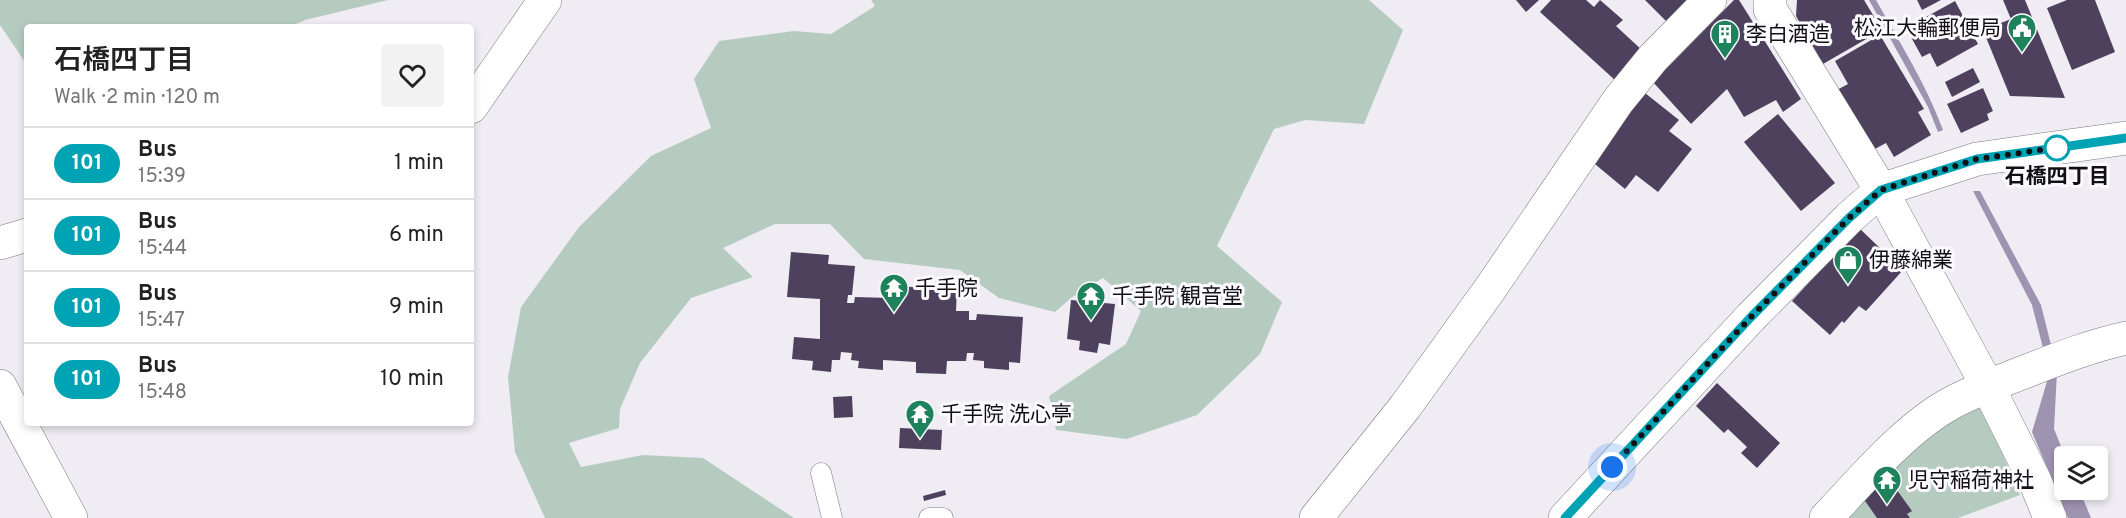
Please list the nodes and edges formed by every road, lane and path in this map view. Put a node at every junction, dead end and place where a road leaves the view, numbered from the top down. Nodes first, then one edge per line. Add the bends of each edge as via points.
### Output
1 (545, 0) edge
2 (1710, 0) edge
3 (1770, 0) edge
4 (474, 103) edge
5 (2126, 138) edge
6 (1881, 190) junction
7 (24, 236) edge
8 (0, 243) edge
9 (2126, 338) edge
10 (0, 386) edge
11 (1988, 387) junction
12 (821, 473) dead end
13 (1828, 517) edge
14 (71, 518) edge
15 (832, 518) edge
16 (929, 518) edge
17 (943, 518) edge
18 (1316, 518) edge
19 (1565, 518) edge
20 (2050, 518) edge

1 - 4 street
2 - 18 street via 1653,58 1618,101 1490,290 1405,407
3 - 6 street via 1770,9
5 - 6 street via 1977,159
6 - 11 street
6 - 19 street via 1751,317
7 - 8 street
9 - 11 street via 2049,362
10 - 14 street
11 - 13 street via 1930,417 1902,440
11 - 20 street
12 - 15 lane
16 - 17 lane

